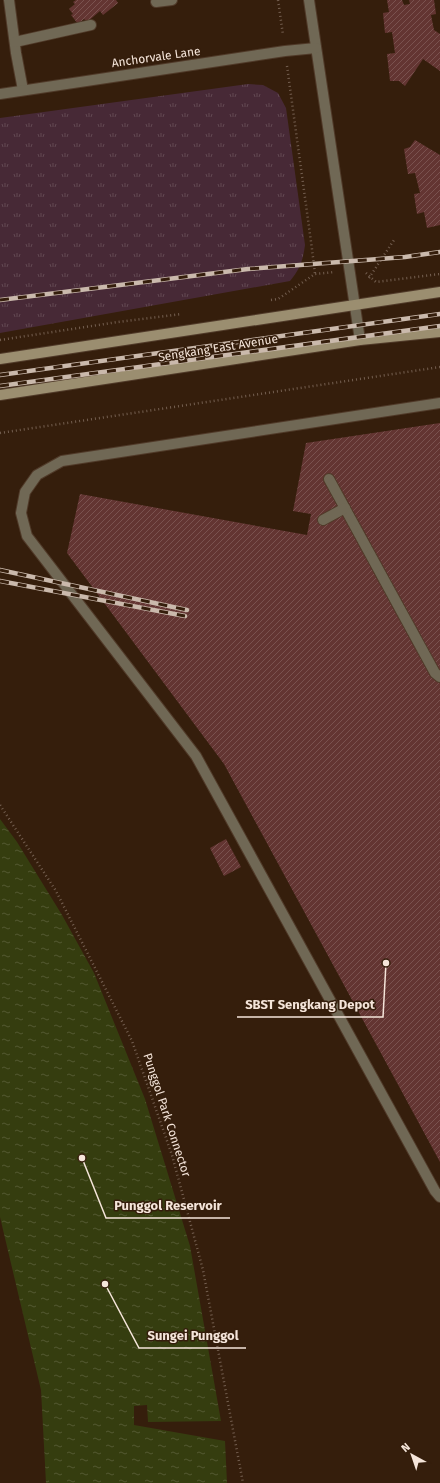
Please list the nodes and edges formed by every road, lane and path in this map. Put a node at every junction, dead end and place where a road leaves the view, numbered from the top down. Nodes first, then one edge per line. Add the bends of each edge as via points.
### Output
1 (9, 0) edge
2 (172, 0) edge
3 (278, 0) edge
4 (309, 0) edge
5 (156, 2) dead end
6 (90, 25) dead end
7 (15, 42) junction
8 (316, 48) junction
9 (285, 52) junction
10 (24, 90) junction
11 (0, 94) edge
12 (394, 240) dead end
13 (364, 269) dead end
14 (440, 274) edge
15 (369, 277) junction
16 (440, 292) edge
17 (270, 300) dead end
18 (355, 304) junction
19 (186, 313) dead end
20 (440, 332) edge
21 (0, 340) edge
22 (360, 340) junction
23 (0, 359) edge
24 (440, 367) edge
25 (0, 395) edge
26 (440, 403) edge
27 (0, 433) edge
28 (329, 479) dead end
29 (345, 508) junction
30 (323, 520) dead end
31 (440, 677) edge
32 (0, 805) edge
33 (440, 1197) edge
34 (243, 1483) edge

1 - 7 street
2 - 5 street
3 - 9 path
4 - 8 street
6 - 7 street
7 - 10 street
8 - 9 street, Anchorvale Lane
8 - 18 street
9 - 10 street, Anchorvale Lane
9 - 17 path via 315,274 278,299
10 - 11 street, Anchorvale Lane
12 - 15 path
13 - 15 path
14 - 15 path via 376,282
16 - 18 main road, Sengkang East Avenue
18 - 22 street
18 - 23 main road, Sengkang East Avenue
19 - 21 path
20 - 22 main road, Sengkang East Avenue
22 - 25 main road, Sengkang East Avenue
24 - 27 path
26 - 33 street via 62,461 36,475 24,492 21,513 27,536 196,756
28 - 29 street
29 - 30 street
29 - 31 street via 435,673
32 - 34 path, Punggol Park Connector via 56,891 135,1048 172,1155 203,1270

